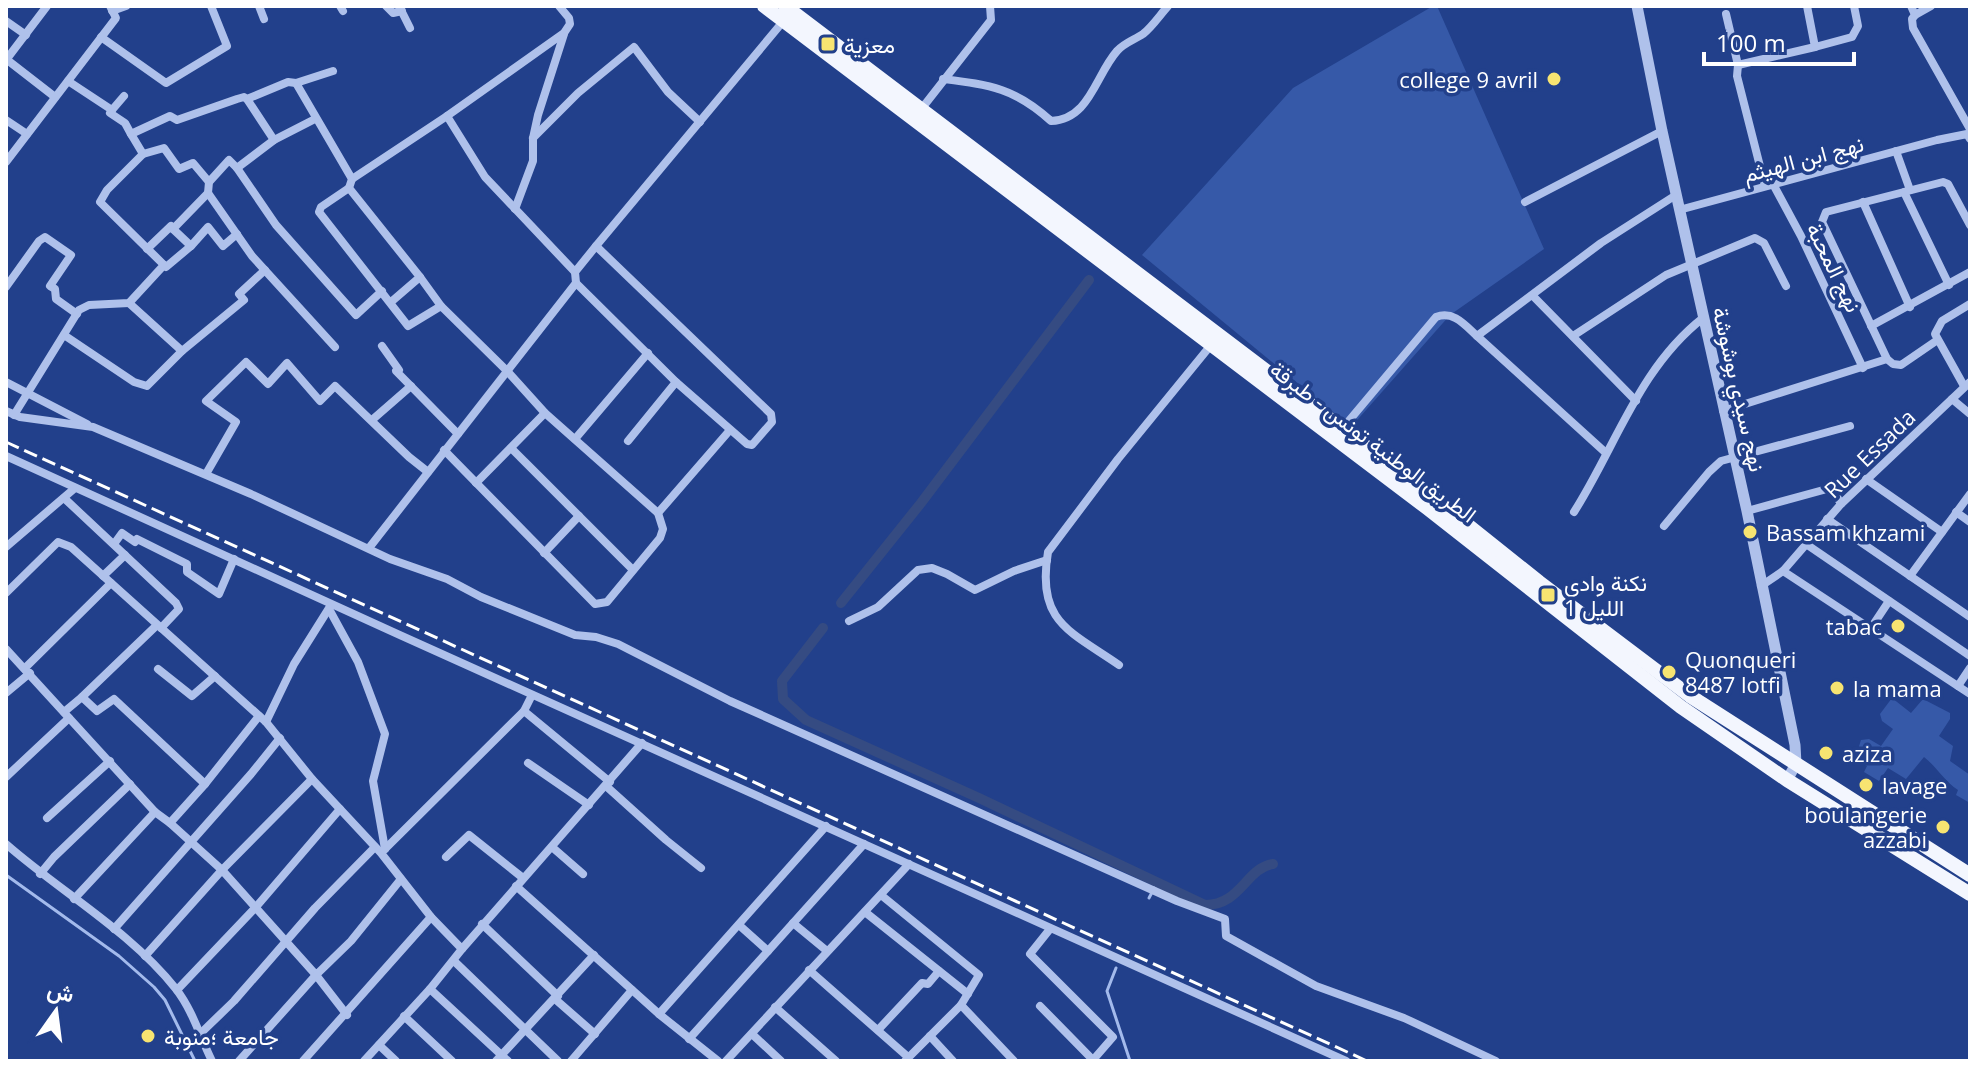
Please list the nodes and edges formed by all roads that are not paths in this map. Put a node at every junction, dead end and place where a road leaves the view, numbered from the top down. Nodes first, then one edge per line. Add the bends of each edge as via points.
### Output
1 (47, 6) edge
2 (126, 6) edge
3 (224, 6) edge
4 (259, 6) edge
5 (386, 6) edge
6 (559, 6) edge
7 (764, 6) edge
8 (990, 6) edge
9 (1168, 6) edge
10 (1637, 6) edge
11 (1807, 6) edge
12 (1854, 6) edge
13 (1931, 6) edge
14 (111, 8) edge
15 (212, 8) edge
16 (400, 8) edge
17 (1913, 10) edge
18 (787, 13) edge
19 (1726, 14) dead end
20 (264, 19) dead end
21 (6, 21) edge
22 (410, 28) dead end
23 (564, 33) junction
24 (26, 35) junction
25 (101, 37) junction
26 (1815, 47) junction
27 (6, 59) edge
28 (1738, 65) junction
29 (333, 71) dead end
30 (943, 79) junction
31 (68, 81) junction
32 (296, 83) junction
33 (124, 96) dead end
34 (55, 97) junction
35 (247, 99) junction
36 (112, 110) junction
37 (917, 115) junction
38 (447, 116) junction
39 (315, 119) junction
40 (6, 120) edge
41 (700, 122) junction
42 (1662, 131) junction
43 (27, 134) junction
44 (131, 134) junction
45 (1969, 134) edge
46 (533, 138) junction
47 (274, 140) junction
48 (1896, 151) junction
49 (143, 154) junction
50 (6, 162) edge
51 (237, 168) junction
52 (209, 182) junction
53 (351, 184) junction
54 (1769, 185) junction
55 (1907, 191) junction
56 (208, 193) junction
57 (1676, 195) junction
58 (1525, 202) dead end
59 (1863, 202) junction
60 (515, 209) junction
61 (1679, 210) junction
62 (1970, 225) edge
63 (173, 229) junction
64 (237, 234) junction
65 (191, 246) junction
66 (596, 246) junction
67 (147, 249) junction
68 (1692, 264) junction
69 (164, 265) junction
70 (265, 270) junction
71 (575, 272) junction
72 (1970, 272) edge
73 (420, 277) junction
74 (576, 283) junction
75 (1949, 285) junction
76 (1786, 286) dead end
77 (6, 287) edge
78 (382, 291) junction
79 (1533, 296) junction
80 (391, 302) junction
81 (129, 303) junction
82 (1970, 304) edge
83 (441, 306) junction
84 (1910, 307) junction
85 (77, 314) junction
86 (1703, 318) junction
87 (1871, 326) junction
88 (64, 335) junction
89 (1477, 336) junction
90 (1573, 336) junction
91 (1936, 341) junction
92 (1211, 345) junction
93 (382, 346) dead end
94 (335, 347) dead end
95 (182, 351) junction
96 (648, 353) junction
97 (1887, 359) junction
98 (1863, 368) junction
99 (508, 372) junction
100 (6, 382) edge
101 (676, 382) junction
102 (1967, 384) edge
103 (411, 386) junction
104 (28, 393) junction
105 (1952, 399) junction
106 (1636, 401) junction
107 (1723, 411) junction
108 (10, 413) edge
109 (545, 413) junction
110 (1970, 414) edge
111 (372, 420) junction
112 (1850, 426) dead end
113 (93, 427) junction
114 (1342, 429) junction
115 (730, 430) junction
116 (458, 434) junction
117 (575, 439) junction
118 (628, 441) dead end
119 (511, 448) junction
120 (444, 450) junction
121 (1606, 453) junction
122 (6, 457) edge
123 (1369, 458) junction
124 (1735, 459) junction
125 (428, 472) junction
126 (206, 474) junction
127 (1866, 479) junction
128 (476, 483) junction
129 (75, 488) junction
130 (1970, 494) edge
131 (64, 498) junction
132 (1841, 504) junction
133 (1747, 511) junction
134 (1574, 512) dead end
135 (1956, 512) junction
136 (658, 513) junction
137 (579, 516) junction
138 (1827, 519) junction
139 (1970, 522) edge
140 (1664, 526) dead end
141 (1942, 532) junction
142 (114, 544) junction
143 (1806, 544) junction
144 (6, 547) edge
145 (369, 548) junction
146 (544, 553) junction
147 (125, 555) junction
148 (234, 559) junction
149 (1047, 560) junction
150 (633, 570) junction
151 (1783, 571) junction
152 (103, 576) junction
153 (1910, 576) junction
154 (111, 583) junction
155 (1761, 586) junction
156 (7, 591) edge
157 (1889, 601) junction
158 (330, 607) junction
159 (1970, 617) edge
160 (849, 621) dead end
161 (159, 627) junction
162 (1871, 628) junction
163 (6, 649) edge
164 (1970, 656) edge
165 (1119, 665) dead end
166 (1970, 668) edge
167 (158, 669) dead end
168 (27, 670) junction
169 (215, 676) junction
170 (1958, 686) junction
171 (6, 693) edge
172 (1970, 694) edge
173 (532, 695) junction
174 (82, 697) junction
175 (524, 711) junction
176 (67, 715) junction
177 (262, 719) junction
178 (280, 738) junction
179 (642, 743) junction
180 (110, 761) junction
181 (528, 763) dead end
182 (1796, 764) junction
183 (6, 777) edge
184 (312, 779) junction
185 (1787, 780) junction
186 (130, 784) junction
187 (205, 784) junction
188 (608, 784) junction
189 (589, 805) junction
190 (340, 809) junction
191 (155, 812) junction
192 (47, 818) dead end
193 (170, 823) junction
194 (826, 826) junction
195 (191, 840) junction
196 (6, 844) edge
197 (864, 844) junction
198 (552, 847) junction
199 (380, 850) junction
200 (446, 857) dead end
201 (909, 864) junction
202 (701, 868) dead end
203 (222, 870) junction
204 (40, 874) junction
205 (583, 874) dead end
206 (1970, 875) edge
207 (523, 878) junction
208 (401, 879) junction
209 (516, 886) junction
210 (1970, 894) edge
211 (881, 895) junction
212 (74, 899) junction
213 (256, 907) junction
214 (865, 912) junction
215 (431, 917) junction
216 (793, 923) junction
217 (482, 924) junction
218 (739, 925) junction
219 (114, 929) junction
220 (1050, 929) junction
221 (286, 940) junction
222 (462, 949) junction
223 (768, 951) junction
224 (827, 951) junction
225 (594, 955) junction
226 (145, 956) junction
227 (454, 961) junction
228 (809, 970) junction
229 (939, 971) junction
230 (316, 975) junction
231 (430, 989) junction
232 (177, 990) junction
233 (632, 990) junction
234 (968, 994) junction
235 (557, 997) junction
236 (961, 1005) junction
237 (1040, 1006) dead end
238 (775, 1007) junction
239 (659, 1014) junction
240 (347, 1015) junction
241 (404, 1016) junction
242 (878, 1030) junction
243 (525, 1032) junction
244 (201, 1033) junction
245 (595, 1034) junction
246 (752, 1034) junction
247 (930, 1036) junction
248 (689, 1039) junction
249 (379, 1045) junction
250 (502, 1059) edge
251 (906, 1059) edge
252 (212, 1061) edge
253 (239, 1061) edge
254 (303, 1061) edge
255 (364, 1061) edge
256 (396, 1061) edge
257 (452, 1061) edge
258 (558, 1061) edge
259 (571, 1061) edge
260 (718, 1061) edge
261 (726, 1061) edge
262 (781, 1061) edge
263 (836, 1061) edge
264 (953, 1061) edge
265 (1014, 1061) edge
266 (1346, 1061) edge
267 (1496, 1061) edge

1 - 24 street
2 - 14 street
3 - 15 street
4 - 20 street
5 - 16 street via 393,13
6 - 23 street via 569,18
7 - 18 main road, الطريق الوطنية تونس - طبرقة
8 - 30 street via 991,20
9 - 30 street via 1142,35 1116,52 1082,109 1064,120 1051,121 1016,94
10 - 42 street, نهج سيدي بوشوشة
11 - 26 street
12 - 26 street via 1858,26 1852,37
13 - 17 street
14 - 25 street via 116,18
15 - 25 street via 227,46 166,83
16 - 22 street
17 - 45 street via 1913,28
18 - 37 main road, الطريق الوطنية تونس - طبرقة
18 - 41 street
19 - 28 street, نهج المحبة
21 - 24 street
23 - 38 street
23 - 46 street
24 - 27 street
25 - 31 street
26 - 28 street
27 - 34 street
28 - 54 street, نهج المحبة
29 - 32 street
30 - 37 street
31 - 34 street
31 - 36 street
32 - 35 street
32 - 39 street
33 - 36 street
34 - 43 street
35 - 44 street via 177,120 170,116
35 - 47 street
36 - 44 street
37 - 92 main road, الطريق الوطنية تونس - طبرقة
37 - 114 main road, الطريق الوطنية تونس - طبرقة via 1000,168
38 - 53 street
38 - 60 street via 485,177
39 - 47 street
39 - 53 street
40 - 43 street
41 - 46 street via 668,92 634,47
41 - 66 street
42 - 57 street, نهج سيدي بوشوشة
42 - 58 street
43 - 50 street
44 - 49 street
45 - 48 street, نهج ابن الهيثم
46 - 60 street via 533,161
47 - 51 street
48 - 54 street, نهج ابن الهيثم
48 - 55 street
49 - 52 street via 164,148 179,169 193,163
49 - 67 street via 100,200
51 - 52 street via 229,160
51 - 78 street via 276,225 356,315
52 - 56 street
53 - 73 street
53 - 78 street via 319,212
54 - 61 street, نهج ابن الهيثم
54 - 98 street, نهج المحبة via 1801,236
55 - 59 street
55 - 62 street via 1945,182
55 - 75 street
56 - 63 street
56 - 64 street
57 - 61 street, نهج سيدي بوشوشة
57 - 79 street via 1601,243
59 - 84 street
59 - 87 street via 1826,212 1822,222
60 - 71 street
61 - 68 street, نهج سيدي بوشوشة
63 - 65 street
63 - 67 street
64 - 65 street via 223,246 208,227
64 - 70 street
65 - 69 street
66 - 71 street
66 - 115 street via 772,416 752,445
67 - 69 street
68 - 76 street via 1759,239
68 - 86 street, نهج سيدي بوشوشة
68 - 90 street via 1650,284
69 - 81 street
70 - 94 street
70 - 95 street via 239,294 244,300
71 - 74 street
72 - 75 street
73 - 80 street
73 - 83 street
74 - 96 street
74 - 99 street
75 - 84 street
77 - 85 street via 45,237 71,255 50,286 56,299
78 - 80 street
79 - 89 street
79 - 90 street
80 - 83 street via 408,326
81 - 85 street via 89,305
81 - 95 street
82 - 91 street via 1942,321 1935,329
83 - 99 street
84 - 87 street
85 - 88 street
86 - 106 street via 1664,354
86 - 107 street, نهج سيدي بوشوشة
87 - 97 street
88 - 95 street via 147,386
88 - 104 street
89 - 114 street via 1451,315 1436,317
89 - 121 street
90 - 106 street
91 - 97 street via 1901,365
91 - 102 street
92 - 123 main road, الطريق الوطنية تونس - طبرقة
92 - 149 street via 1118,459
93 - 103 street
96 - 101 street
96 - 117 street
97 - 98 street
98 - 107 street
99 - 109 street
99 - 116 street
100 - 104 street
101 - 115 street
101 - 118 street
102 - 105 street, Rue Essada
103 - 111 street
103 - 116 street
104 - 108 street
104 - 113 street
105 - 110 street
105 - 127 street, Rue Essada
106 - 121 street
107 - 124 street, نهج سيدي بوشوشة
108 - 113 street
109 - 117 street
109 - 119 street
111 - 125 street
111 - 126 street via 335,386 320,401 287,363 268,384 246,362 206,401 236,422
112 - 124 street
113 - 126 street
114 - 123 main road, الطريق الوطنية تونس - طبرقة
115 - 136 street
116 - 120 street
117 - 136 street
119 - 128 street
119 - 137 street
120 - 125 street
120 - 128 street
121 - 134 street
122 - 129 street
123 - 182 main road, الطريق الوطنية تونس - طبرقة via 1690,696
123 - 185 main road, الطريق الوطنية تونس - طبرقة via 1681,707
124 - 133 street, نهج سيدي بوشوشة
124 - 140 street via 1714,466
125 - 145 street
126 - 145 street
127 - 132 street, Rue Essada
127 - 141 street
128 - 146 street
129 - 131 street
129 - 148 street
130 - 135 street
131 - 142 street
131 - 144 street
132 - 133 street via 1827,489
132 - 138 street, Rue Essada
133 - 155 street, نهج سيدي بوشوشة
135 - 139 street
135 - 141 street
136 - 150 street via 660,538
137 - 146 street
137 - 150 street
138 - 143 street, Rue Essada
138 - 153 street
141 - 153 street
142 - 147 street
142 - 148 street via 122,533 137,539 187,564 187,572 219,594
143 - 151 street, Rue Essada
143 - 157 street
145 - 267 street via 575,635 618,644 730,701 1225,919 1226,936 1316,986 1404,1018
146 - 150 street via 595,604 607,602
147 - 152 street
147 - 161 street via 179,609
148 - 158 street
149 - 160 street via 975,590 932,568 918,570 878,607
149 - 165 street via 1047,598 1058,622
151 - 155 street, Rue Essada
151 - 162 street
152 - 154 street
152 - 156 street via 58,542
153 - 159 street
154 - 161 street
154 - 168 street
155 - 182 street, نهج سيدي بوشوشة
157 - 162 street
157 - 164 street
158 - 173 street
158 - 177 street
158 - 199 street via 385,734 373,781
161 - 169 street
161 - 174 street
162 - 170 street
163 - 168 street
166 - 170 street
167 - 169 street via 192,696
168 - 171 street
168 - 176 street
169 - 177 street
170 - 172 street
173 - 175 street
173 - 179 street
174 - 176 street
174 - 187 street via 97,711 112,699 118,702
175 - 188 street
175 - 199 street
176 - 180 street
176 - 183 street
177 - 178 street
177 - 187 street
178 - 184 street
178 - 195 street
179 - 188 street
179 - 194 street
180 - 186 street
180 - 192 street
181 - 189 street
182 - 185 street
182 - 206 main road, الطريق الوطنية تونس - طبرقة
184 - 190 street
184 - 203 street
185 - 210 main road, الطريق الوطنية تونس - طبرقة
186 - 191 street
186 - 204 street
187 - 193 street
188 - 189 street
188 - 202 street
189 - 198 street
190 - 199 street
190 - 213 street
191 - 193 street
191 - 212 street
193 - 195 street
194 - 197 street
194 - 218 street
195 - 203 street
195 - 219 street
196 - 204 street
197 - 201 street
197 - 216 street
198 - 205 street
198 - 207 street
199 - 208 street
199 - 221 street
200 - 207 street via 469,835
201 - 211 street
201 - 220 street
203 - 213 street
203 - 226 street
204 - 212 street
207 - 209 street
208 - 215 street
208 - 230 street
209 - 217 street
209 - 225 street
211 - 214 street
211 - 234 street via 977,972
212 - 219 street
213 - 221 street
213 - 232 street
214 - 224 street
214 - 229 street
215 - 222 street
215 - 240 street
216 - 223 street
216 - 224 street
217 - 222 street
217 - 235 street
218 - 223 street
218 - 239 street
219 - 226 street
220 - 237 street via 1030,954 1113,1037 1093,1060
220 - 266 street
221 - 230 street
221 - 244 street
222 - 227 street
223 - 248 street
224 - 228 street
225 - 233 street
225 - 235 street
226 - 232 street
227 - 231 street
227 - 243 street
228 - 238 street
228 - 242 street
229 - 234 street
229 - 242 street
230 - 240 street
230 - 253 street
231 - 241 street
231 - 250 street
232 - 244 street
233 - 239 street
233 - 245 street
234 - 236 street
235 - 243 street
235 - 245 street
236 - 247 street
236 - 265 street
238 - 246 street
238 - 263 street
239 - 248 street
240 - 254 street
241 - 249 street
241 - 257 street
242 - 251 street
243 - 250 street
243 - 258 street
244 - 252 street
245 - 259 street
246 - 261 street
246 - 262 street
247 - 251 street
247 - 264 street
248 - 260 street
249 - 255 street
249 - 256 street

